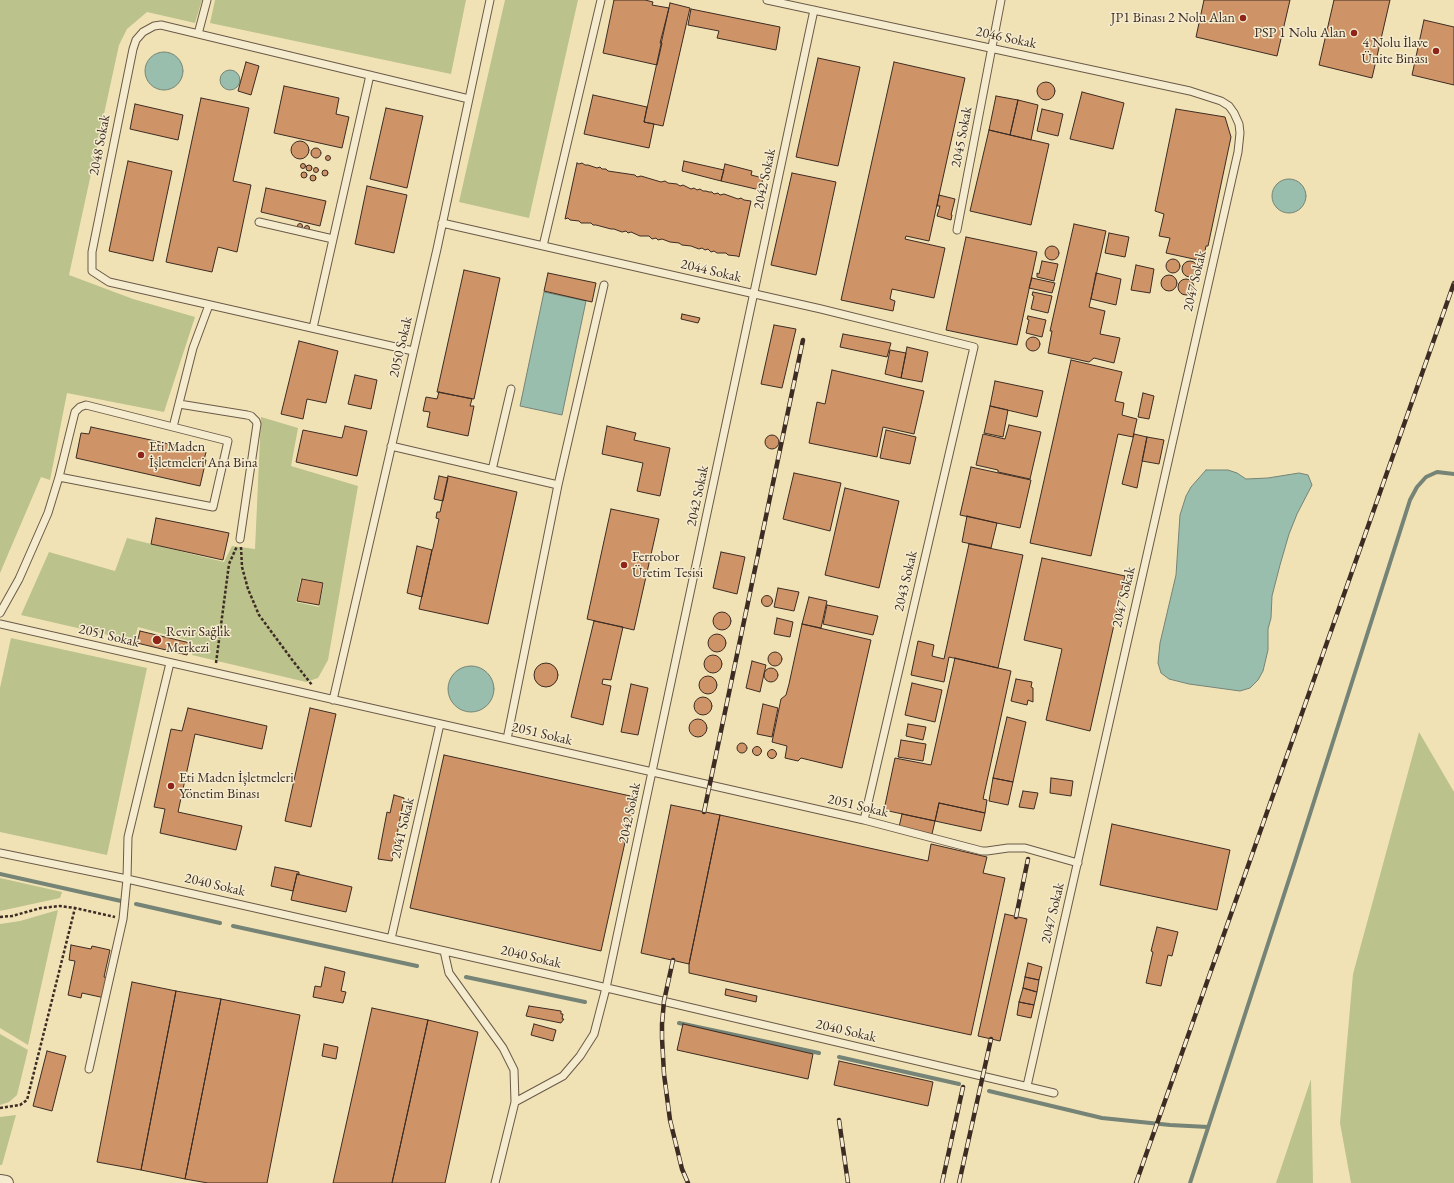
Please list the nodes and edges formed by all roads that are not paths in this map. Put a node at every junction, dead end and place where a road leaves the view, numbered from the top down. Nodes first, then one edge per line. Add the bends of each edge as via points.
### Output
1 (207, 0) edge
2 (490, 0) edge
3 (601, 0) edge
4 (767, 0) edge
5 (1001, 0) edge
6 (814, 10) junction
7 (198, 34) junction
8 (992, 49) junction
9 (370, 75) junction
10 (469, 99) junction
11 (1234, 113) joint
12 (259, 222) dead end
13 (442, 223) junction
14 (957, 230) dead end
15 (333, 238) junction
16 (543, 246) junction
17 (604, 285) dead end
18 (754, 294) junction
19 (208, 305) junction
20 (313, 328) junction
21 (974, 347) joint
22 (413, 351) junction
23 (511, 389) dead end
24 (179, 404) junction
25 (174, 427) junction
26 (391, 446) junction
27 (492, 470) junction
28 (59, 477) junction
29 (558, 485) junction
30 (240, 539) road end
31 (0, 613) edge
32 (0, 624) edge
33 (170, 663) junction
34 (333, 700) junction
35 (440, 724) junction
36 (507, 739) junction
37 (652, 772) junction
38 (864, 820) junction
39 (0, 852) edge
40 (1078, 863) junction
41 (127, 879) junction
42 (391, 939) junction
43 (444, 951) junction
44 (606, 988) junction
45 (89, 1068) dead end
46 (1027, 1086) junction
47 (1054, 1093) dead end
48 (515, 1102) junction
49 (495, 1183) edge

1 - 7 lane
2 - 10 lane, 2050 Sokak
3 - 16 lane
4 - 6 lane, 2046 Sokak
5 - 8 lane, 2045 Sokak
6 - 8 lane, 2046 Sokak
6 - 18 lane, 2042 Sokak
7 - 9 lane, 2048 Sokak
7 - 19 lane, 2048 Sokak via 161,25 149,28 136,40 92,252 92,271 109,282
8 - 11 lane, 2046 Sokak via 1190,91 1221,101
8 - 14 lane, 2045 Sokak
9 - 10 lane, 2048 Sokak
9 - 15 lane
10 - 13 lane, 2050 Sokak
11 - 40 lane, 2047 Sokak via 1240,133 1238,152
12 - 15 lane
13 - 16 lane, 2044 Sokak
13 - 22 lane, 2050 Sokak
15 - 20 lane
16 - 18 lane, 2044 Sokak
17 - 29 lane
18 - 21 lane, 2044 Sokak
18 - 37 lane, 2042 Sokak
19 - 20 lane, 2048 Sokak
19 - 24 lane via 193,348
20 - 22 lane, 2048 Sokak
21 - 38 lane, 2043 Sokak
22 - 26 lane, 2050 Sokak
23 - 27 lane
24 - 25 lane
24 - 30 lane via 247,415 256,421
25 - 28 lane via 83,406 75,412
25 - 28 lane via 228,441 213,507
26 - 27 lane
26 - 34 lane, 2050 Sokak
27 - 29 lane
28 - 31 lane via 48,513
29 - 36 lane
32 - 33 lane, 2051 Sokak
33 - 34 lane, 2051 Sokak
33 - 41 lane via 128,836
34 - 35 lane, 2051 Sokak
35 - 36 lane, 2051 Sokak
35 - 42 lane, 2041 Sokak
36 - 37 lane, 2051 Sokak
37 - 38 lane, 2051 Sokak
37 - 44 lane, 2042 Sokak
38 - 40 lane, 2051 Sokak via 982,851 1025,848
39 - 41 lane, 2040 Sokak
40 - 46 lane, 2047 Sokak
41 - 42 lane, 2040 Sokak
41 - 45 lane via 124,918
42 - 43 lane, 2040 Sokak
43 - 44 lane, 2040 Sokak
43 - 48 lane via 449,973 504,1048 514,1070
44 - 46 lane, 2040 Sokak
44 - 48 lane, 2042 Sokak via 594,1034 580,1056 563,1076
46 - 47 lane, 2040 Sokak
48 - 49 lane

